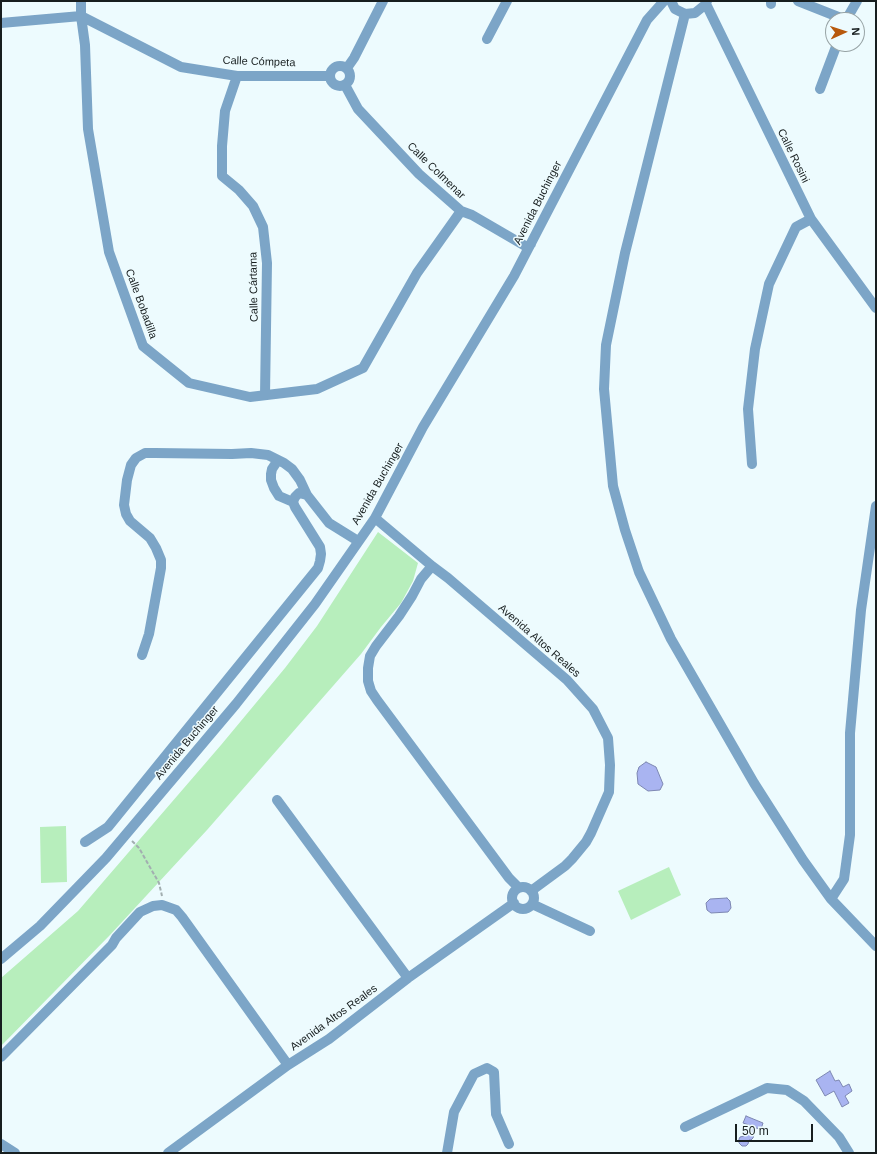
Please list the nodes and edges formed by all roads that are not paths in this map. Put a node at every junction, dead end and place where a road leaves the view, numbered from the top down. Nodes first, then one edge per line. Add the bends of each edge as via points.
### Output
1 (81, 1) edge
2 (383, 1) edge
3 (507, 1) edge
4 (664, 1) edge
5 (671, 1) edge
6 (798, 1) edge
7 (857, 1) edge
8 (706, 3) edge
9 (686, 14) junction
10 (81, 16) junction
11 (1, 23) edge
12 (487, 39) dead end
13 (834, 52) edge
14 (347, 68) junction
15 (237, 76) junction
16 (330, 76) junction
17 (345, 85) junction
18 (820, 89) dead end
19 (461, 211) junction
20 (811, 219) junction
21 (531, 244) junction
22 (876, 308) edge
23 (265, 395) junction
24 (278, 460) junction
25 (752, 464) dead end
26 (307, 495) junction
27 (293, 502) junction
28 (876, 506) edge
29 (374, 518) junction
30 (358, 542) junction
31 (432, 566) junction
32 (142, 656) dead end
33 (277, 800) dead end
34 (85, 842) dead end
35 (519, 888) junction
36 (531, 891) junction
37 (831, 899) junction
38 (514, 903) junction
39 (532, 904) junction
40 (590, 931) dead end
41 (876, 946) edge
42 (1, 959) edge
43 (408, 978) junction
44 (1, 1058) edge
45 (288, 1066) junction
46 (685, 1127) dead end
47 (1, 1144) edge
48 (509, 1144) dead end
49 (175, 1151) edge
50 (15, 1153) edge
51 (447, 1153) edge
52 (849, 1153) edge

1 - 10 street, Calle Bobadilla
2 - 14 street
3 - 12 street
4 - 21 street, Avenida Buchinger via 647,20
5 - 9 street via 675,9
6 - 7 street via 846,20
8 - 9 street via 695,13
8 - 20 street, Calle Rosini
9 - 37 street via 625,253 606,345 604,389 613,486 640,572 671,639 754,783
10 - 11 street
10 - 15 street, Calle Cómpeta via 181,67
10 - 23 street, Calle Bobadilla via 85,45 88,129 109,252 143,346 189,383 250,397
13 - 18 street
14 - 16 street via 336,66 331,70
14 - 17 street via 350,80
15 - 16 street, Calle Cómpeta
15 - 23 street, Calle Cártama via 225,112 222,176 253,206 263,227 268,263
16 - 17 street via 336,85
17 - 19 street, Calle Colmenar via 358,109 419,174
19 - 21 street, Calle Colmenar via 527,247
19 - 23 street, Calle Bobadilla via 417,272 363,368 317,389
20 - 22 street, Calle Rosini
20 - 25 street via 796,227 769,284 755,349 748,409
21 - 29 street, Avenida Buchinger via 423,427
24 - 26 street via 292,469
24 - 27 street via 272,469 271,480 279,496
24 - 32 street via 262,453 155,452 136,458 131,465 124,505 126,514 130,521 150,538 161,560 159,585
26 - 27 street via 299,494
26 - 30 street via 329,523
27 - 34 street via 320,547 318,568 108,827
28 - 37 street via 861,610 850,733 850,835 844,879
29 - 30 street, Avenida Buchinger
29 - 31 street, Avenida Altos Reales
30 - 42 street, Avenida Buchinger via 315,604 236,704 106,858 40,926
31 - 35 street via 376,646 369,662 368,681 377,700
31 - 36 street, Avenida Altos Reales via 567,680 593,709 608,738 609,792 591,833 564,866
33 - 43 street
35 - 36 street
35 - 38 street via 514,893
36 - 39 street via 534,898
37 - 41 street
38 - 39 street via 522,908
38 - 43 street, Avenida Altos Reales
39 - 40 street
43 - 45 street, Avenida Altos Reales via 329,1039
44 - 45 street via 112,945 140,912 162,905 176,910 182,917
45 - 49 street, Avenida Altos Reales
46 - 52 street via 767,1088 787,1090 804,1101 839,1137
47 - 50 street
48 - 51 street via 496,1114 494,1072 487,1068 474,1074 454,1112

